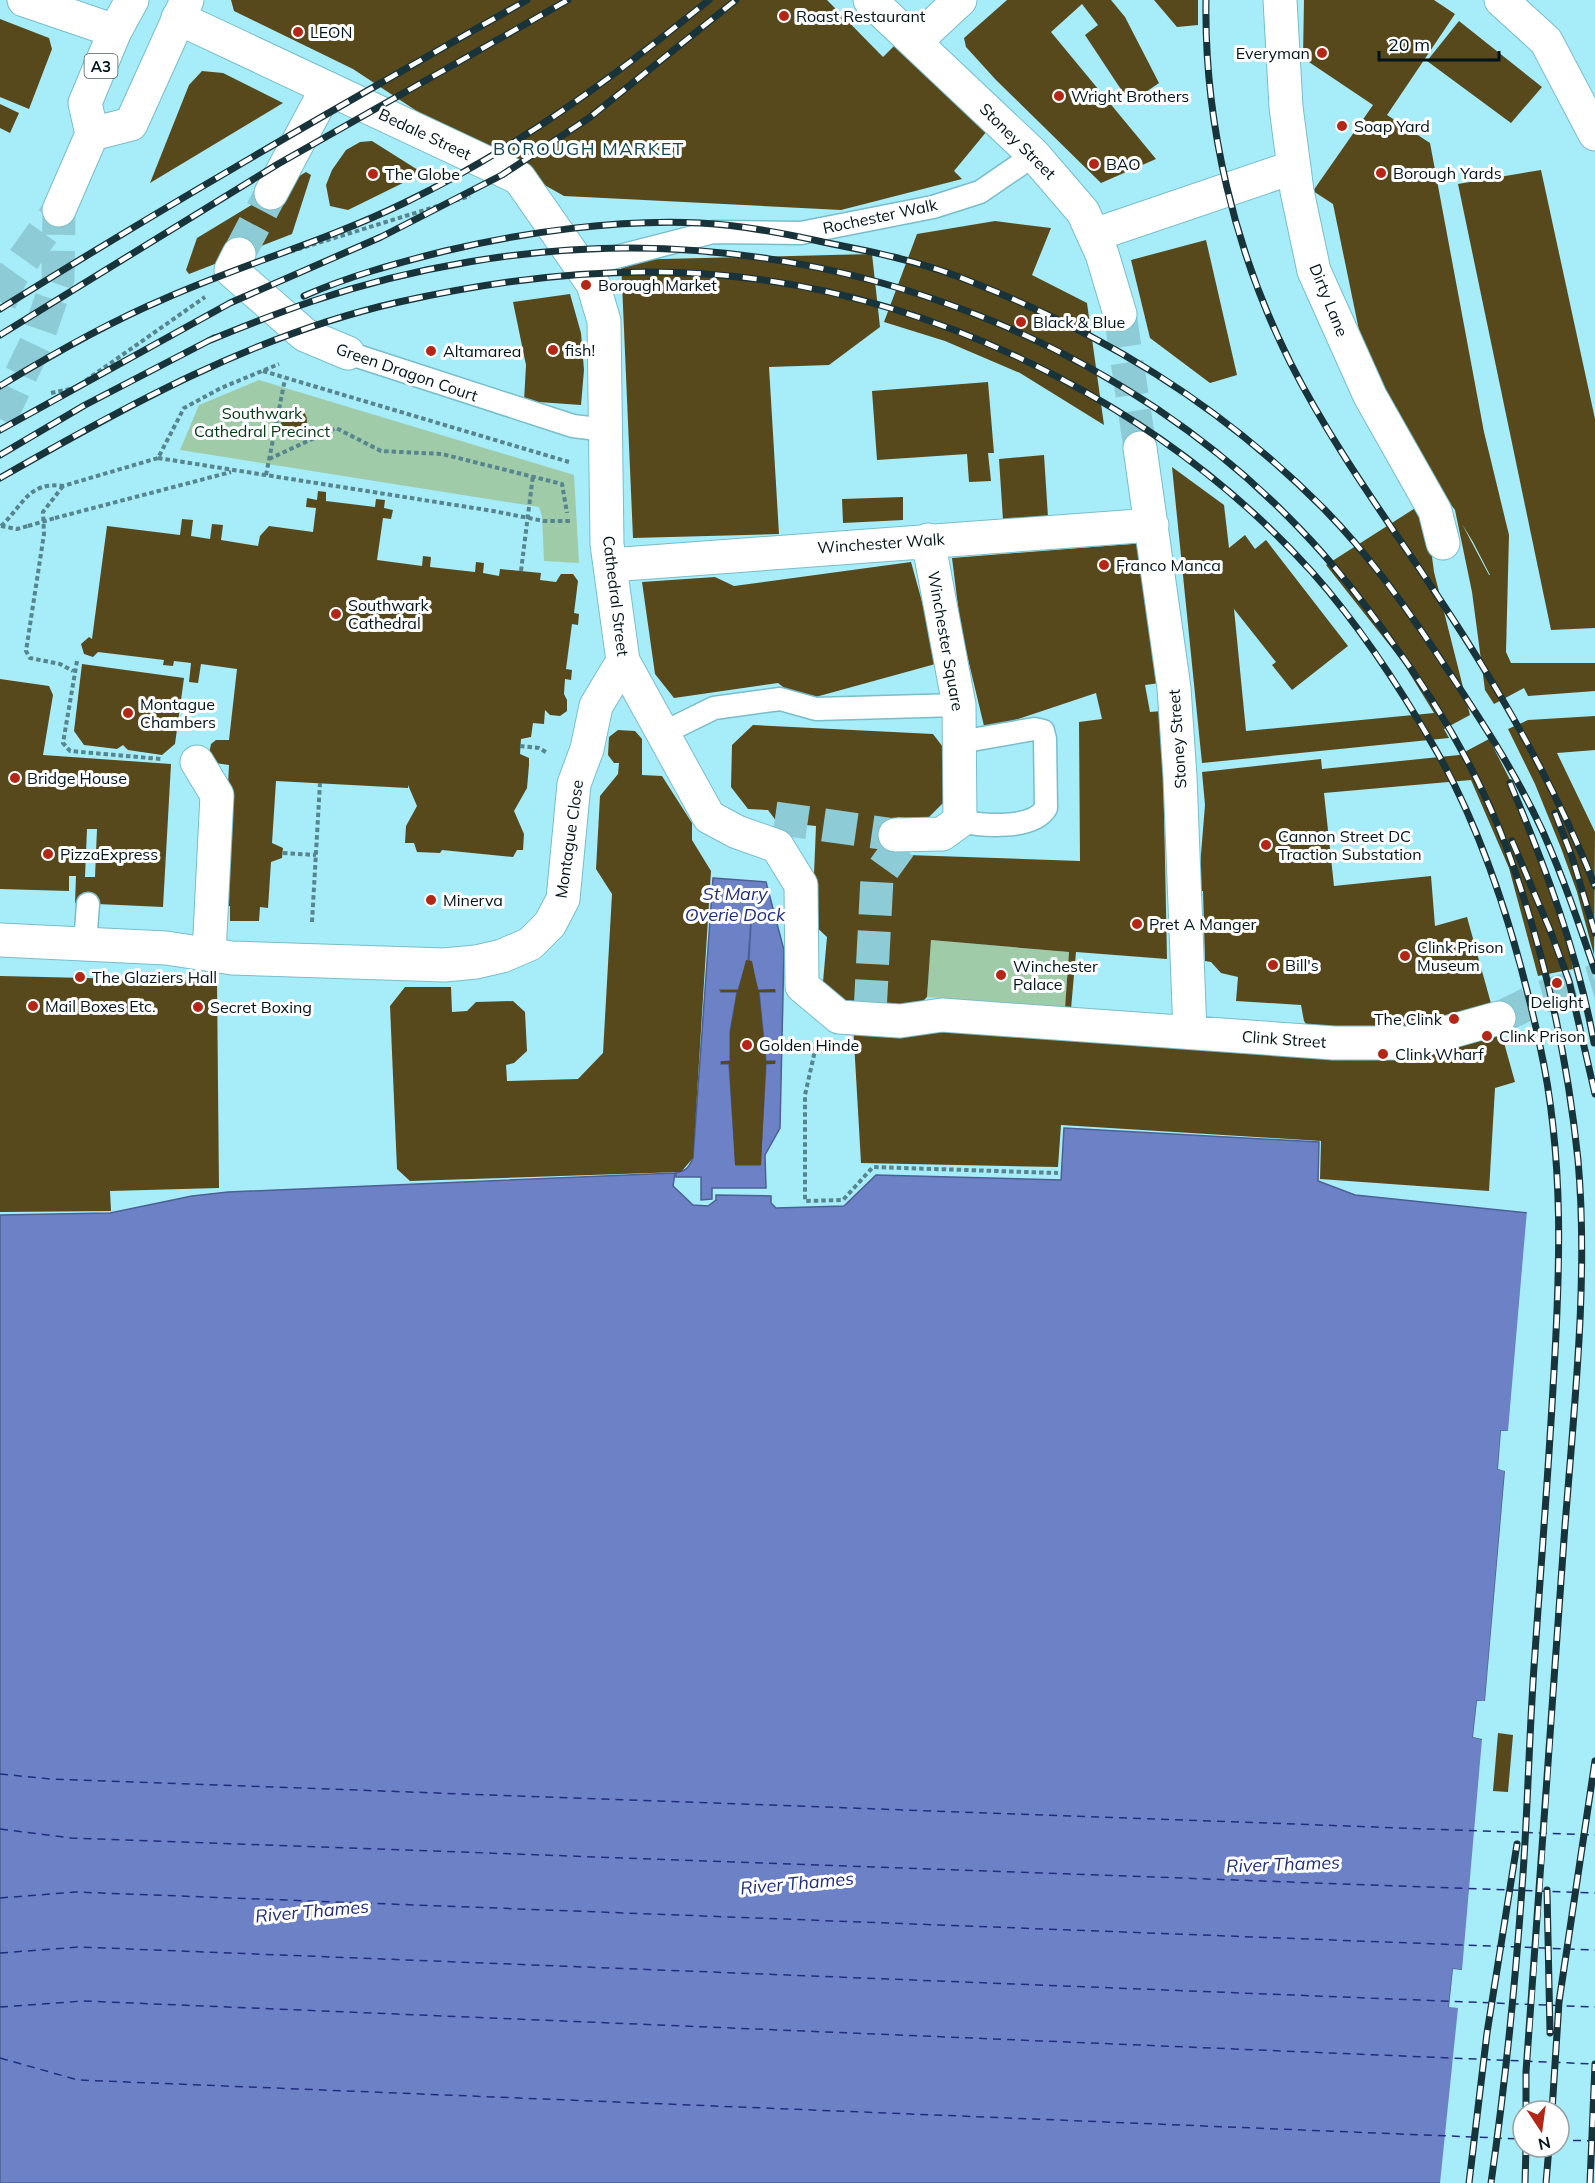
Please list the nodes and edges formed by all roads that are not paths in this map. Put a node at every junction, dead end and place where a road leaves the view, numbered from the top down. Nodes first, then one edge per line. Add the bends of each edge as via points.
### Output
1 (24, 0) edge
2 (132, 0) edge
3 (870, 0) edge
4 (960, 0) edge
5 (1280, 0) edge
6 (1501, 0) edge
7 (182, 9) edge
8 (115, 31) junction
9 (915, 42) junction
10 (327, 88) junction
11 (92, 134) junction
12 (1595, 134) edge
13 (1034, 155) junction
14 (1294, 167) junction
15 (271, 193) tunnel mouth
16 (58, 210) dead end
17 (1094, 235) junction
18 (235, 262) road end
19 (581, 266) junction
20 (1120, 314) tunnel mouth
21 (348, 353) joint
22 (606, 430) junction
23 (1140, 448) tunnel mouth
24 (1152, 525) junction
25 (927, 534) junction
26 (1443, 543) dead end
27 (610, 565) junction
28 (623, 661) junction
29 (959, 705) junction
30 (661, 734) junction
31 (960, 742) junction
32 (197, 762) road end
33 (775, 818) tunnel mouth
34 (960, 821) junction
35 (737, 832) junction
36 (899, 839) tunnel mouth
37 (88, 904) dead end
38 (0, 940) edge
39 (85, 944) junction
40 (208, 954) junction
41 (1499, 1018) tunnel mouth
42 (1190, 1032) junction

1 - 8 street
2 - 8 street, A3
3 - 9 street, Stoney Street
4 - 9 street
5 - 14 street, Dirty Lane
6 - 12 street via 1546,41
7 - 10 street, Bedale Street
7 - 11 street via 131,124
8 - 11 street, A3 via 85,103
9 - 13 street, Stoney Street
10 - 15 street
10 - 19 street, Bedale Street via 519,178
11 - 16 street
13 - 17 street, Stoney Street via 1083,212
13 - 19 lane, Rochester Walk via 980,192 933,207 801,232 713,232
14 - 17 street
14 - 26 street, Dirty Lane via 1314,271 1370,396 1436,512
17 - 20 street, Stoney Street
18 - 21 street, Green Dragon Court via 305,335
19 - 22 street, Bedale Street via 593,284 604,321
21 - 22 lane, Green Dragon Court via 573,426
22 - 27 street, Cathedral Street
23 - 24 street, Stoney Street
24 - 25 street, Winchester Walk
24 - 42 street, Stoney Street via 1174,688
25 - 27 street, Winchester Walk
25 - 29 street, Winchester Square
27 - 28 street, Cathedral Street
28 - 30 street, Cathedral Street
28 - 40 street, Montague Close via 596,706 587,749 574,784 563,899 550,924 530,944 502,956 444,965
29 - 30 lane via 816,709 780,699 714,708
29 - 31 street, Winchester Square
30 - 35 street, Cathedral Street via 709,817
31 - 34 street, Winchester Square
31 - 34 lane via 1034,729 1043,731 1047,808 1033,821 980,825
32 - 40 street via 217,795
33 - 35 street
34 - 36 street via 942,834
35 - 42 street, Clink Street via 777,846 801,885 802,986 851,1013 900,1021 942,1015
37 - 39 lane
38 - 39 street, Montague Close
39 - 40 street, Montague Close
41 - 42 street, Clink Street via 1410,1044 1334,1043

